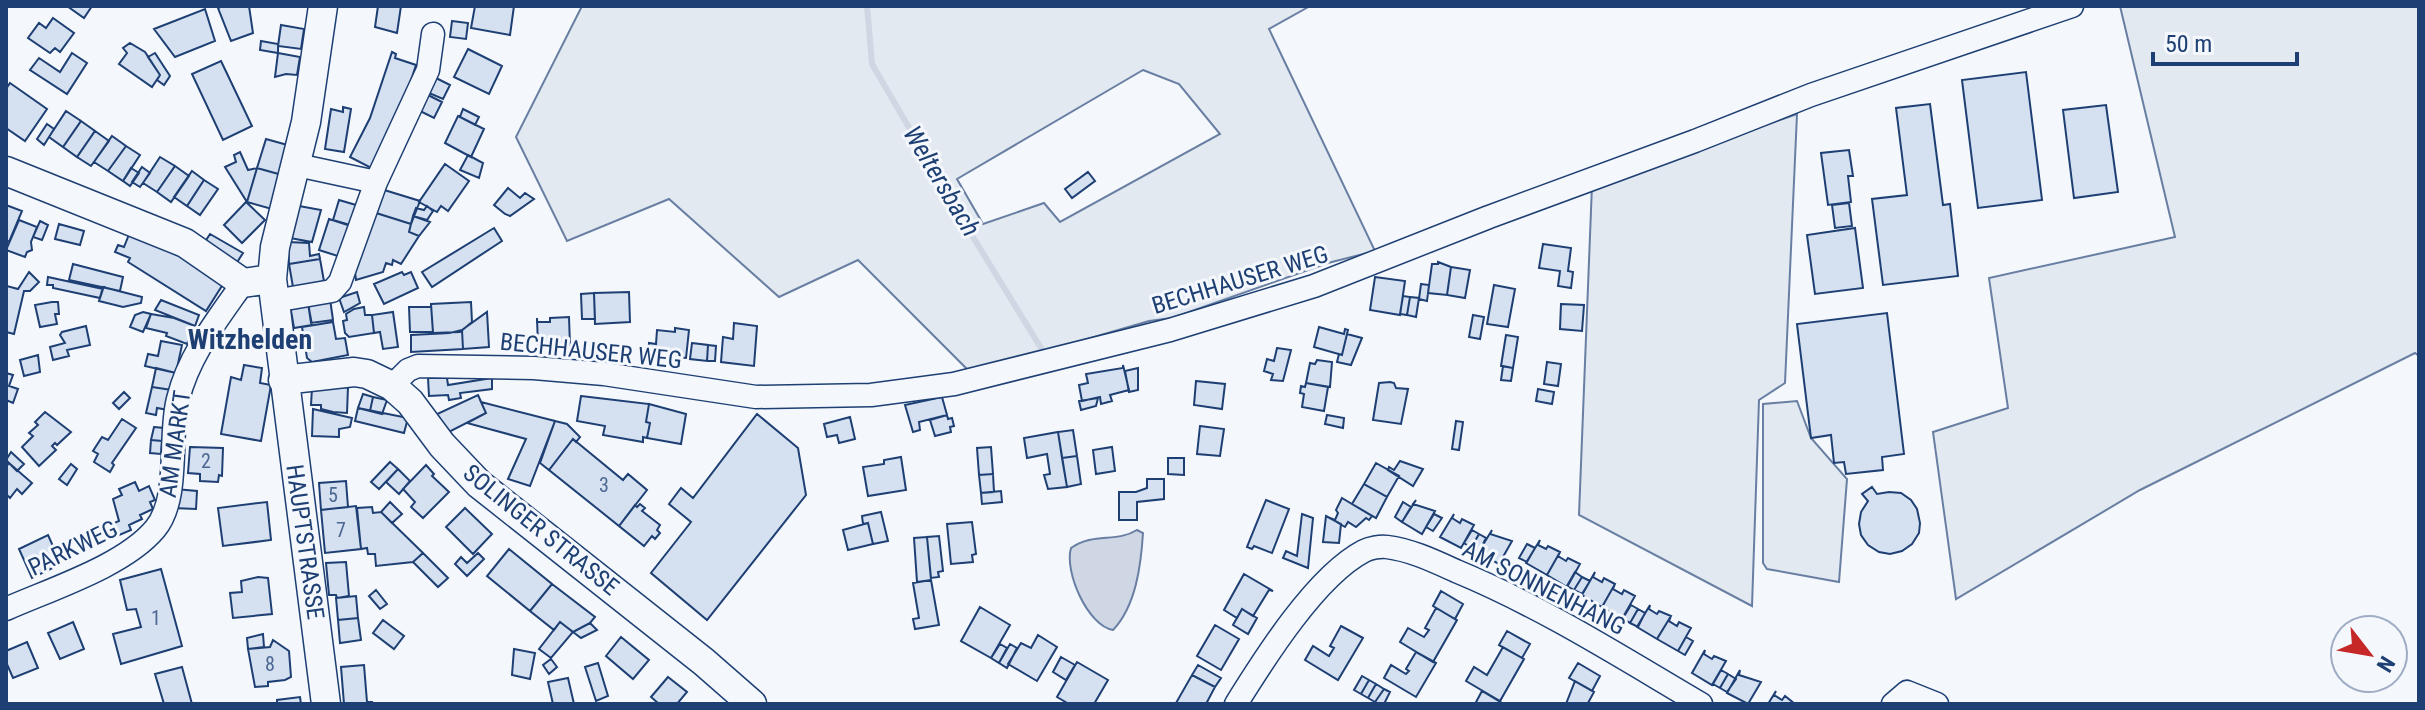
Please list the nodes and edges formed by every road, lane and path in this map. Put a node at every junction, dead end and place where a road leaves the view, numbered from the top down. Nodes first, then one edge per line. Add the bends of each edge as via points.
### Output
1 (323, 6) edge
2 (2072, 6) edge
3 (433, 34) dead end
4 (297, 165) junction
5 (6, 171) edge
6 (376, 182) junction
7 (243, 283) junction
8 (273, 290) junction
9 (283, 380) junction
10 (392, 386) junction
11 (158, 526) joint
12 (6, 609) edge
13 (1900, 698) edge
14 (326, 704) edge
15 (752, 704) edge
16 (1236, 704) edge
17 (1701, 704) edge
18 (1937, 704) edge

1 - 4 main road
2 - 10 street, BECHHAUSER WEG via 1811,95 1314,286 1170,330 954,384 871,395 756,397 604,374 418,366
3 - 6 street via 428,70
4 - 6 street
4 - 8 main road via 275,247
5 - 7 main road via 185,243
6 - 8 street via 340,282 332,291
7 - 8 main road
7 - 11 street, AM MARKT via 191,359 177,400 169,490
8 - 9 main road
9 - 10 main road, SOLINGER STRASSE via 354,372
9 - 14 main road, HAUPTSTRASSE
10 - 15 main road, SOLINGER STRASSE via 479,484
11 - 12 street, PARKWEG via 118,559
13 - 18 street
16 - 17 street, AM SONNENHANG via 1321,588 1365,551 1384,546 1489,584

